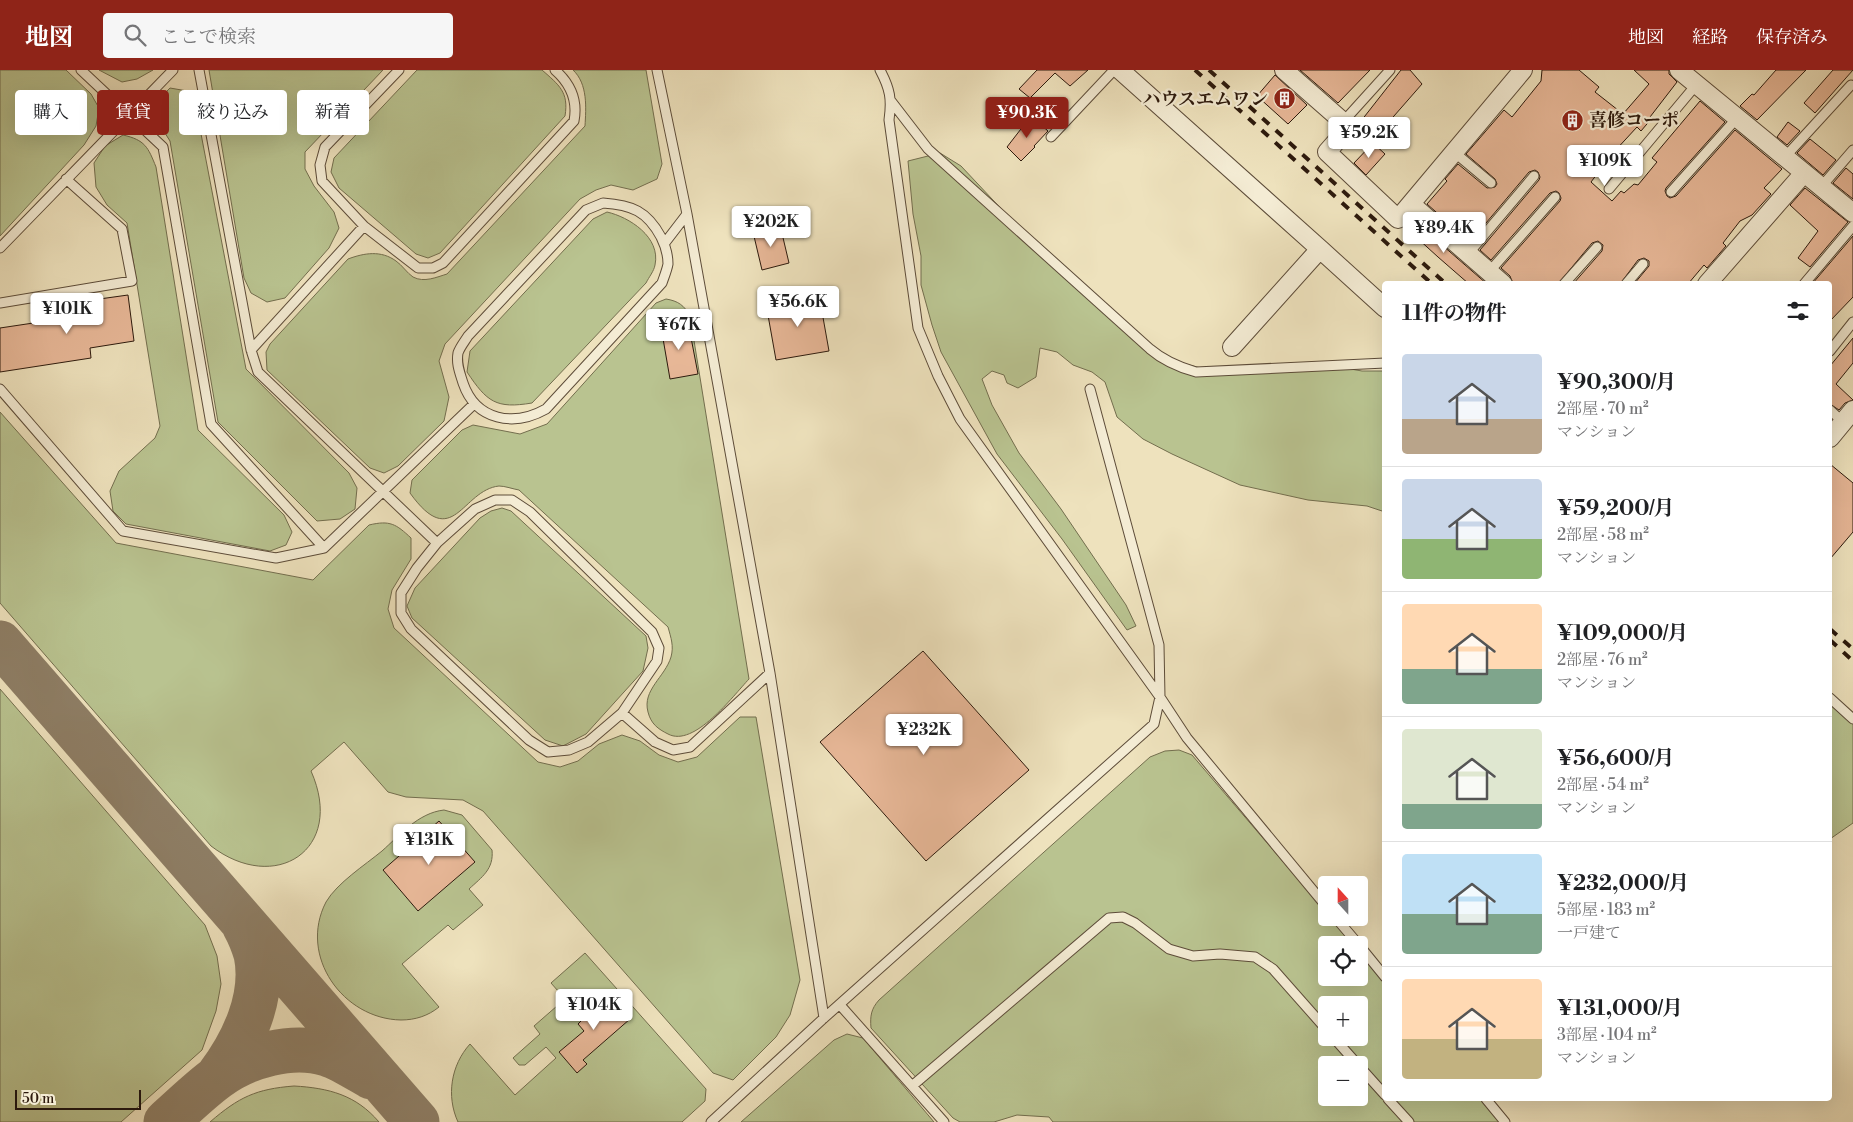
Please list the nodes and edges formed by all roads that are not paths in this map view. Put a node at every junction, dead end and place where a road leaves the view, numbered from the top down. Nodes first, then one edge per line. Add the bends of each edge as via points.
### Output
1 (81, 70) edge
2 (173, 70) edge
3 (199, 70) edge
4 (399, 70) edge
5 (555, 70) edge
6 (657, 70) edge
7 (880, 70) edge
8 (1114, 70) edge
9 (1120, 70) edge
10 (1284, 70) edge
11 (1390, 70) edge
12 (1523, 70) edge
13 (1679, 70) edge
14 (1696, 85) junction
15 (1851, 85) dead end
16 (102, 90) edge
17 (153, 90) edge
18 (891, 102) junction
19 (1737, 118) junction
20 (1343, 122) junction
21 (108, 135) edge
22 (150, 135) edge
23 (1052, 137) dead end
24 (1853, 150) edge
25 (1454, 152) junction
26 (1785, 157) junction
27 (1804, 173) junction
28 (1534, 176) dead end
29 (66, 179) junction
30 (1491, 183) dead end
31 (1821, 187) junction
32 (1609, 189) dead end
33 (1671, 192) dead end
34 (1555, 197) dead end
35 (1411, 204) junction
36 (1853, 213) edge
37 (687, 214) junction
38 (364, 226) junction
39 (1853, 226) edge
40 (664, 244) junction
41 (1597, 247) dead end
42 (0, 248) edge
43 (1320, 249) junction
44 (1468, 254) junction
45 (1643, 264) dead end
46 (1490, 272) junction
47 (1500, 281) edge
48 (1567, 281) edge
49 (1629, 281) edge
50 (1710, 281) edge
51 (1807, 281) edge
52 (0, 303) edge
53 (1382, 305) edge
54 (1853, 322) edge
55 (1232, 347) dead end
56 (1832, 348) edge
57 (250, 350) junction
58 (1382, 363) edge
59 (0, 388) edge
60 (1090, 389) dead end
61 (474, 404) junction
62 (1832, 411) edge
63 (1848, 416) edge
64 (1832, 436) edge
65 (383, 492) junction
66 (436, 544) junction
67 (324, 548) junction
68 (770, 673) junction
69 (1160, 697) junction
70 (1832, 700) edge
71 (622, 713) junction
72 (1853, 719) edge
73 (1318, 896) edge
74 (1343, 926) edge
75 (1351, 936) edge
76 (1368, 956) edge
77 (1382, 973) edge
78 (840, 1005) junction
79 (824, 1018) junction
80 (1318, 1020) edge
81 (1341, 1046) edge
82 (1350, 1056) edge
83 (1368, 1076) edge
84 (912, 1086) junction
85 (1382, 1092) edge
86 (1390, 1101) edge
87 (1488, 1101) edge
88 (711, 1122) edge
89 (944, 1122) edge
90 (1409, 1122) edge
91 (1505, 1122) edge

1 - 16 lane
2 - 17 lane
3 - 57 lane
4 - 38 lane via 325,147 320,165 322,181
5 - 38 lane via 566,79 573,94 577,108 574,121 443,263 433,268 418,268
6 - 37 lane
7 - 18 lane
8 - 23 lane
9 - 43 street
10 - 20 street
11 - 20 lane
12 - 25 street
13 - 14 street
14 - 19 street
14 - 32 lane
15 - 26 lane
18 - 58 lane via 928,149 1150,349 1177,367 1196,372
18 - 69 lane via 889,120 918,328 938,376 960,419
19 - 26 street
19 - 33 lane
20 - 35 street via 1349,127 1327,152 1398,219
21 - 29 lane
22 - 67 lane via 163,147 211,424
24 - 31 lane
25 - 30 lane
25 - 35 street
26 - 27 street
27 - 31 street
27 - 50 street
28 - 44 lane
29 - 42 lane
29 - 52 lane via 122,229 132,281
31 - 36 street
34 - 46 lane
35 - 44 street
37 - 40 lane
37 - 68 lane
38 - 57 lane
39 - 51 lane
40 - 61 lane via 668,263 662,283 546,409 531,417 495,417
40 - 61 lane via 652,221 638,211 620,204 603,203 586,210 468,336 458,352 458,368
41 - 48 lane
43 - 53 street
43 - 55 street
44 - 46 street
45 - 49 lane
46 - 47 street
54 - 56 lane
57 - 65 lane via 258,372
59 - 67 lane via 123,531 276,558
60 - 69 lane via 1159,645
61 - 65 lane
62 - 63 lane
63 - 64 street
65 - 66 lane
65 - 67 lane
66 - 71 lane via 401,594 401,612 411,629 529,740 548,752 569,750 588,742
66 - 71 lane via 475,509 495,500 512,500 530,512 652,632 659,648 658,661
68 - 71 lane via 690,747 673,750 655,742
68 - 79 lane
69 - 73 lane via 1187,738
69 - 78 lane via 1154,724
70 - 72 lane
74 - 75 lane
76 - 77 lane
78 - 79 lane
78 - 84 lane
79 - 88 lane
80 - 84 lane via 1273,969 1255,958 1220,954 1193,956 1169,949 1123,917 1109,918
81 - 82 lane
83 - 85 lane
84 - 89 lane
86 - 90 lane
87 - 91 lane

